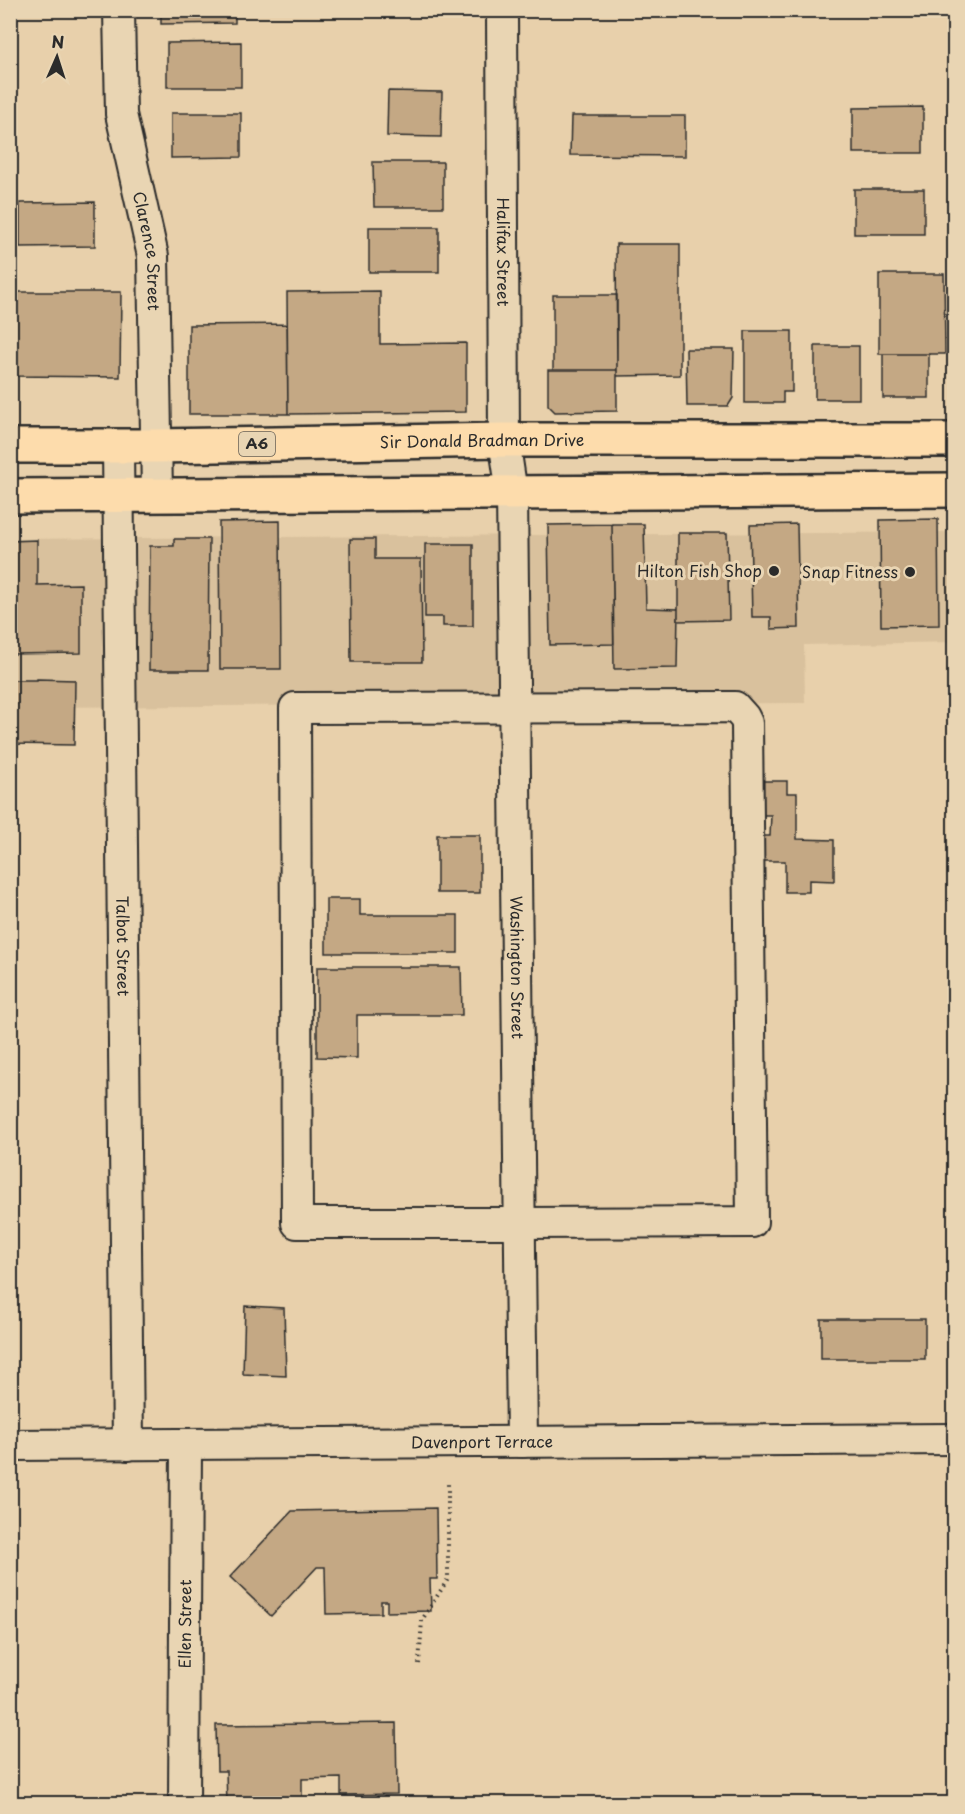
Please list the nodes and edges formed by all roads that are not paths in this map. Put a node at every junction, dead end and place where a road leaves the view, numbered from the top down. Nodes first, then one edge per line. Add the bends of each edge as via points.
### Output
1 (119, 10) edge
2 (502, 10) edge
3 (954, 440) edge
4 (504, 441) junction
5 (10, 446) edge
6 (118, 446) junction
7 (156, 446) junction
8 (954, 490) edge
9 (512, 493) junction
10 (119, 494) junction
11 (157, 494) junction
12 (10, 496) edge
13 (514, 707) junction
14 (520, 1224) junction
15 (954, 1439) edge
16 (522, 1442) junction
17 (10, 1445) edge
18 (128, 1445) junction
19 (186, 1445) junction
20 (184, 1803) edge

1 - 7 street, Clarence Street via 121,114 153,256
2 - 4 street, Halifax Street
3 - 4 main road, Sir Donald Bradman Drive / A6
4 - 7 main road, Sir Donald Bradman Drive / A6
4 - 9 street, Halifax Street
5 - 6 main road, Sir Donald Bradman Drive / A6
6 - 7 main road, Sir Donald Bradman Drive / A6
6 - 10 street, Talbot Street
7 - 11 street, Clarence Street
8 - 9 main road
9 - 11 main road
9 - 13 street, Washington Street
10 - 11 main road
10 - 12 main road
10 - 18 street, Talbot Street
13 - 14 street, Washington Street
13 - 14 street via 295,708 297,1222
13 - 14 street via 735,707 747,723 752,1222
14 - 16 street, Washington Street
15 - 16 street, Davenport Terrace
16 - 19 street, Davenport Terrace
17 - 18 street, Davenport Terrace
18 - 19 street, Davenport Terrace
19 - 20 street, Ellen Street

